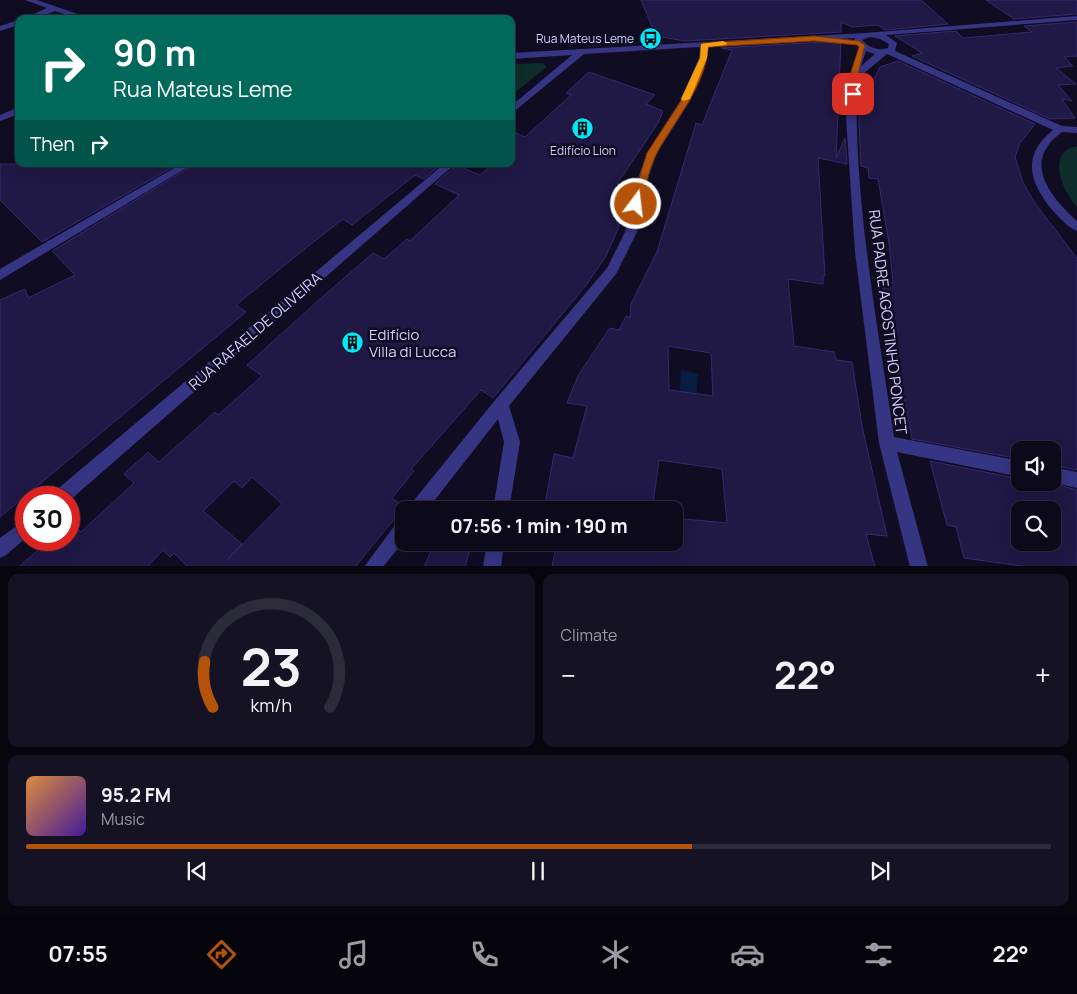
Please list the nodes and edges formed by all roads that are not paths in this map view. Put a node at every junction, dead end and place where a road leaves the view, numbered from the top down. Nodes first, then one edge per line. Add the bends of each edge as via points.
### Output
1 (29, 0) edge
2 (55, 8) junction
3 (37, 15) edge
4 (76, 15) edge
5 (1077, 18) edge
6 (15, 23) edge
7 (0, 29) edge
8 (952, 29) junction
9 (864, 40) junction
10 (704, 44) junction
11 (888, 49) junction
12 (581, 52) junction
13 (515, 56) edge
14 (853, 78) junction
15 (515, 109) edge
16 (15, 112) edge
17 (0, 118) edge
18 (1060, 129) junction
19 (1077, 130) edge
20 (183, 167) edge
21 (446, 167) edge
22 (1077, 227) edge
23 (0, 275) edge
24 (501, 404) junction
25 (887, 443) junction
26 (1011, 467) edge
27 (1061, 477) edge
28 (1077, 480) edge
29 (74, 486) edge
30 (424, 501) edge
31 (502, 501) edge
32 (15, 536) edge
33 (395, 538) edge
34 (0, 549) edge
35 (494, 551) edge
36 (372, 566) edge
37 (492, 566) edge
38 (919, 566) edge

1 - 2 street
2 - 3 street
2 - 4 street
5 - 8 street
6 - 7 street
8 - 9 street
8 - 11 street
9 - 10 street via 814,38
9 - 11 street
9 - 11 street via 883,37
9 - 14 street, RUA PADRE AGOSTINHO PONCET
10 - 12 street
10 - 24 street via 704,58 685,101 652,153 639,189 631,232 612,271
11 - 14 street
11 - 18 street
12 - 13 street
12 - 15 street
14 - 25 street, RUA PADRE AGOSTINHO PONCET via 854,166 861,252
16 - 17 street
18 - 19 street
18 - 22 street via 1041,148 1037,157 1038,170 1042,189
20 - 23 street
21 - 29 street, RUA RAFAEL DE OLIVEIRA
24 - 30 street
24 - 31 street via 512,442
25 - 26 street
25 - 38 street, RUA PADRE AGOSTINHO PONCET
27 - 28 street
32 - 34 street
33 - 36 street
35 - 37 street

